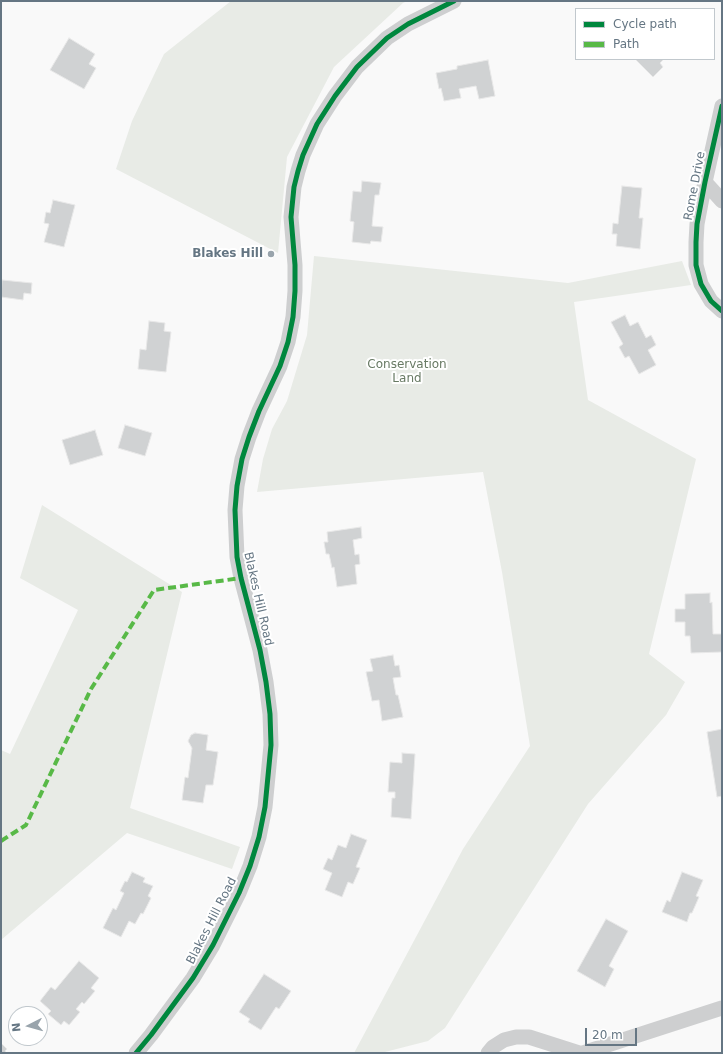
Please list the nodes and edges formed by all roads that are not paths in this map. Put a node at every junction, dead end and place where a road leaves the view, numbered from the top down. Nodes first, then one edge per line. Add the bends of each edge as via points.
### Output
1 (454, 1) edge
2 (722, 106) edge
3 (705, 182) junction
4 (722, 201) edge
5 (722, 311) edge
6 (722, 1008) edge
7 (136, 1053) edge
8 (488, 1053) edge
9 (578, 1053) edge
10 (583, 1053) edge

1 - 7 street, Blakes Hill Road via 408,24 387,38 357,68 317,124 303,154 294,187 291,217 296,291 293,317 280,366 249,436 238,479 235,510 240,578 260,650 270,714 271,745 266,807 250,866 213,945 193,978
2 - 3 street, Rome Drive
3 - 4 street, Rome Drive
3 - 5 street, Rome Drive via 698,224 696,265 701,284 711,301
6 - 10 street
8 - 9 street via 504,1040 516,1037 530,1037

